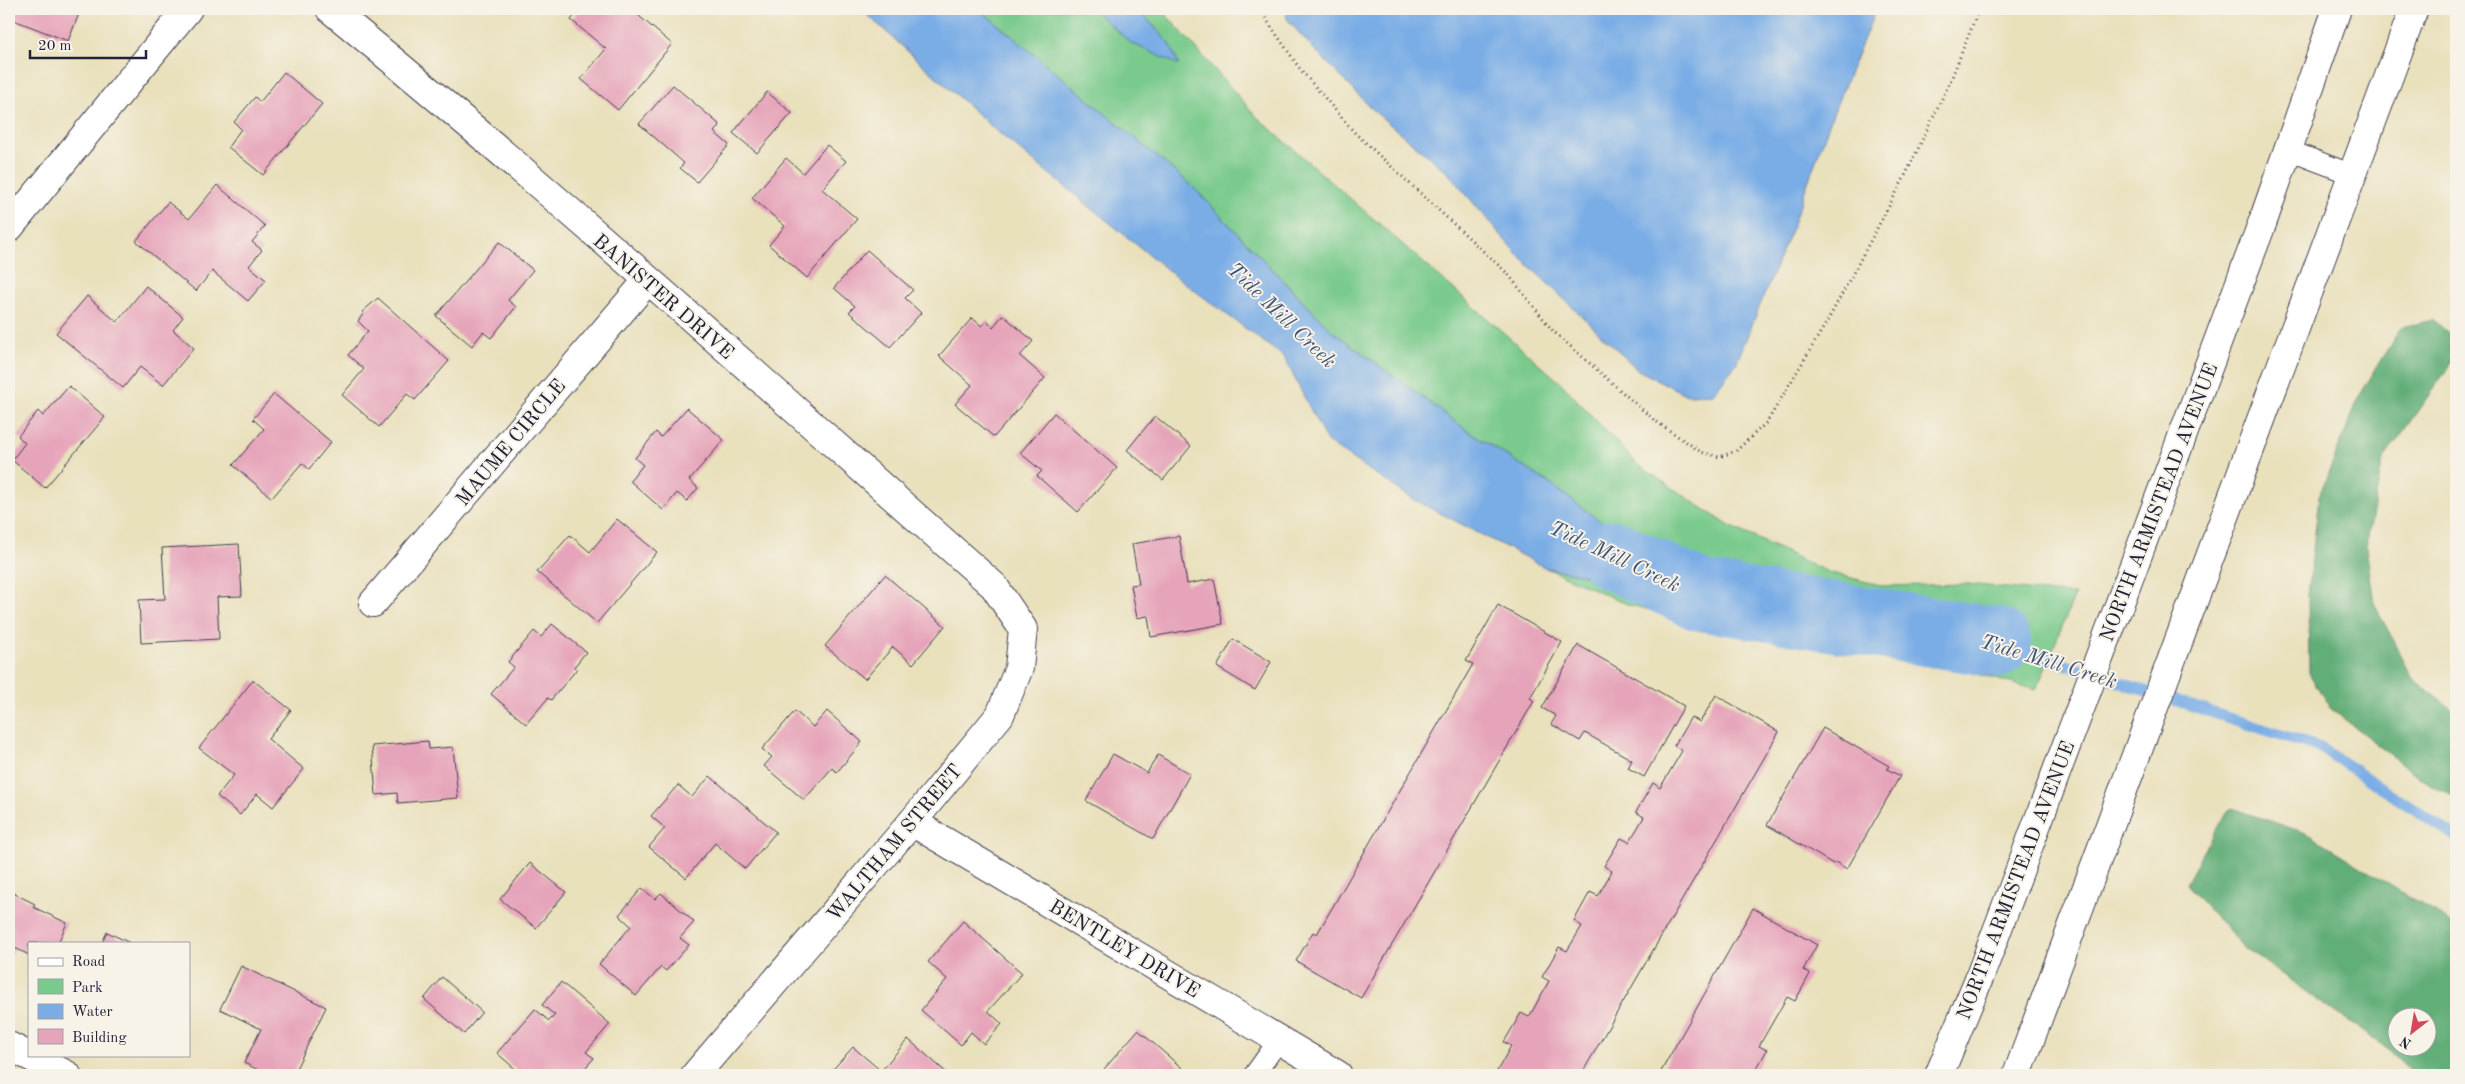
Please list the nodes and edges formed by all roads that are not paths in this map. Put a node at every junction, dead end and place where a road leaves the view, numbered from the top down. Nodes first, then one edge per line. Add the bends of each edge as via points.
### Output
1 (188, 9) edge
2 (330, 9) edge
3 (2337, 9) edge
4 (2414, 9) edge
5 (2288, 150) junction
6 (2353, 175) junction
7 (9, 228) edge
8 (647, 281) junction
9 (994, 586) joint
10 (373, 603) dead end
11 (912, 822) junction
12 (1279, 1040) junction
13 (9, 1046) edge
14 (28, 1056) edge
15 (29, 1056) edge
16 (67, 1075) edge
17 (695, 1075) edge
18 (1254, 1075) edge
19 (1338, 1075) edge
20 (1939, 1075) edge
21 (2017, 1075) edge

1 - 7 street
2 - 8 street, BANISTER DRIVE
3 - 5 street, NORTH ARMISTEAD AVENUE
4 - 6 street
5 - 6 lane
5 - 20 street, NORTH ARMISTEAD AVENUE via 1980,976
6 - 21 street
8 - 9 street, BANISTER DRIVE
8 - 10 street, MAUME CIRCLE
9 - 11 street, WALTHAM STREET via 1023,629 1019,668 1000,715
11 - 12 street, BENTLEY DRIVE
11 - 17 street, WALTHAM STREET
12 - 18 lane
12 - 19 street, BENTLEY DRIVE
13 - 14 street
15 - 16 street

